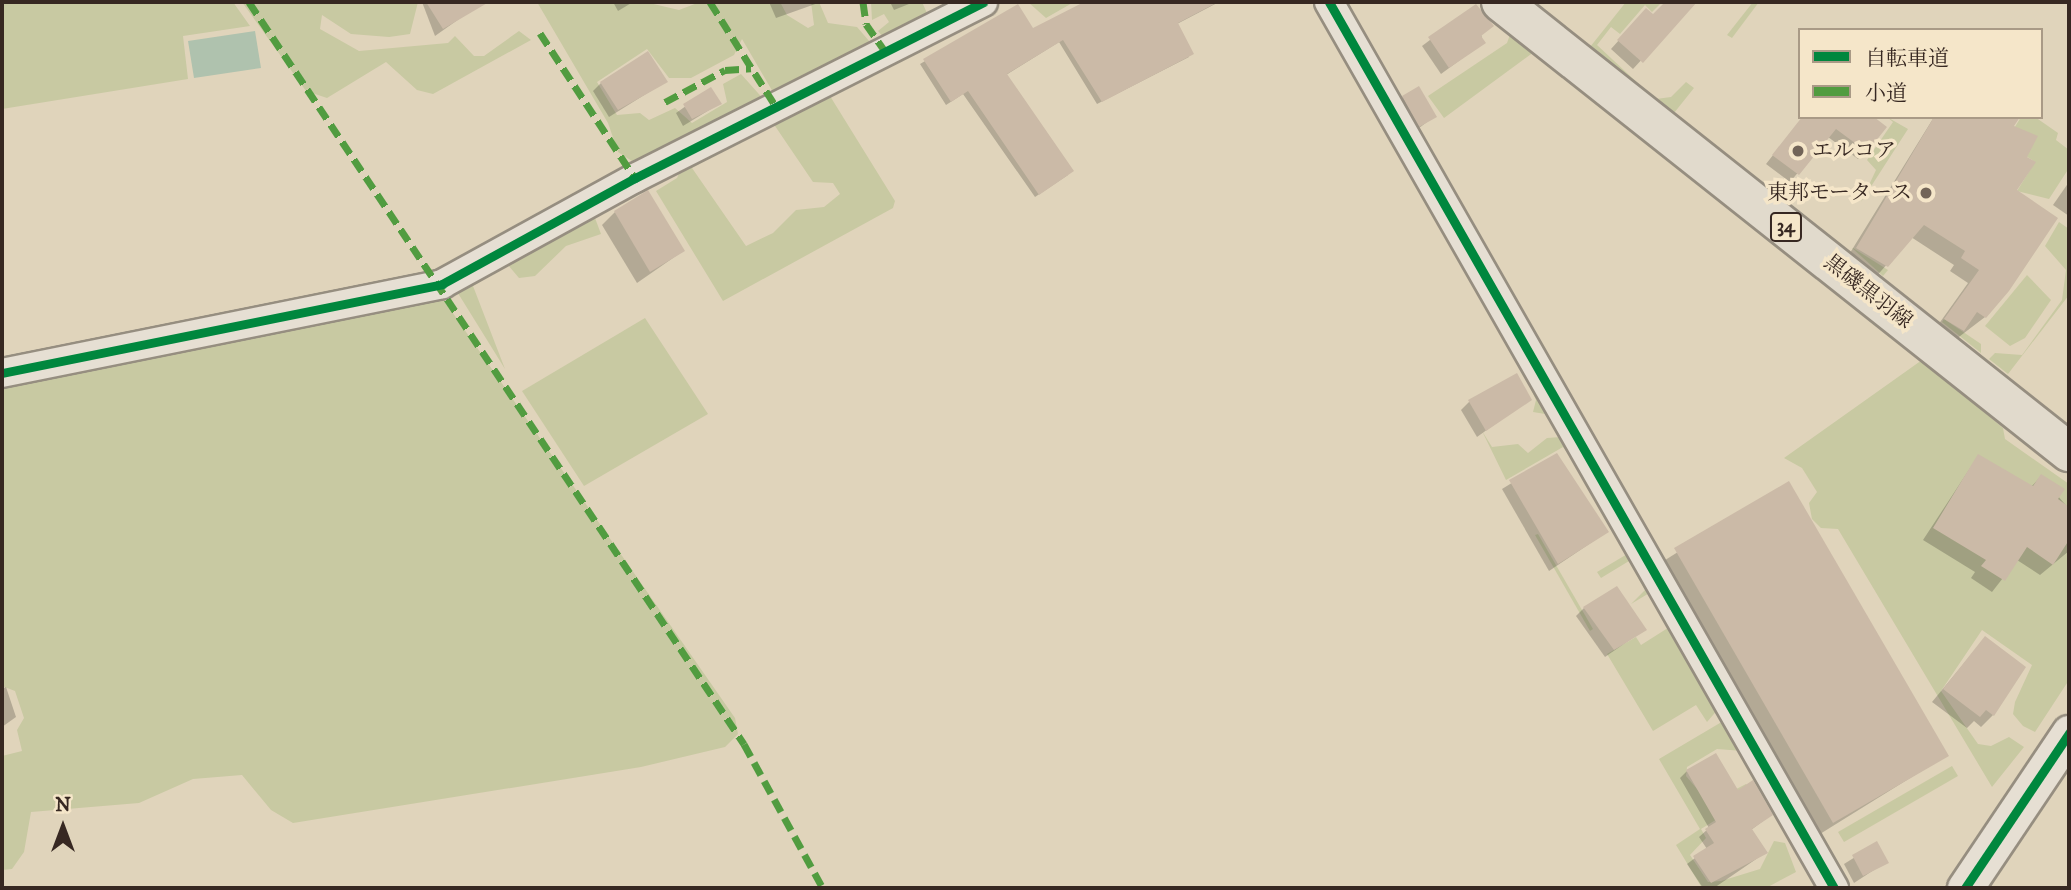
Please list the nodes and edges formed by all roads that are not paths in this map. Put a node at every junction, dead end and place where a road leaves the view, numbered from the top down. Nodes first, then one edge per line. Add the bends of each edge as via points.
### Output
1 (983, 2) edge
2 (1329, 2) edge
3 (1501, 2) edge
4 (2, 373) edge
5 (2069, 452) edge
6 (2069, 733) edge
7 (1834, 888) edge
8 (1965, 888) edge

1 - 4 street via 442,284
2 - 7 street
3 - 5 main road, 黒磯黒羽線 / 34
6 - 8 street

